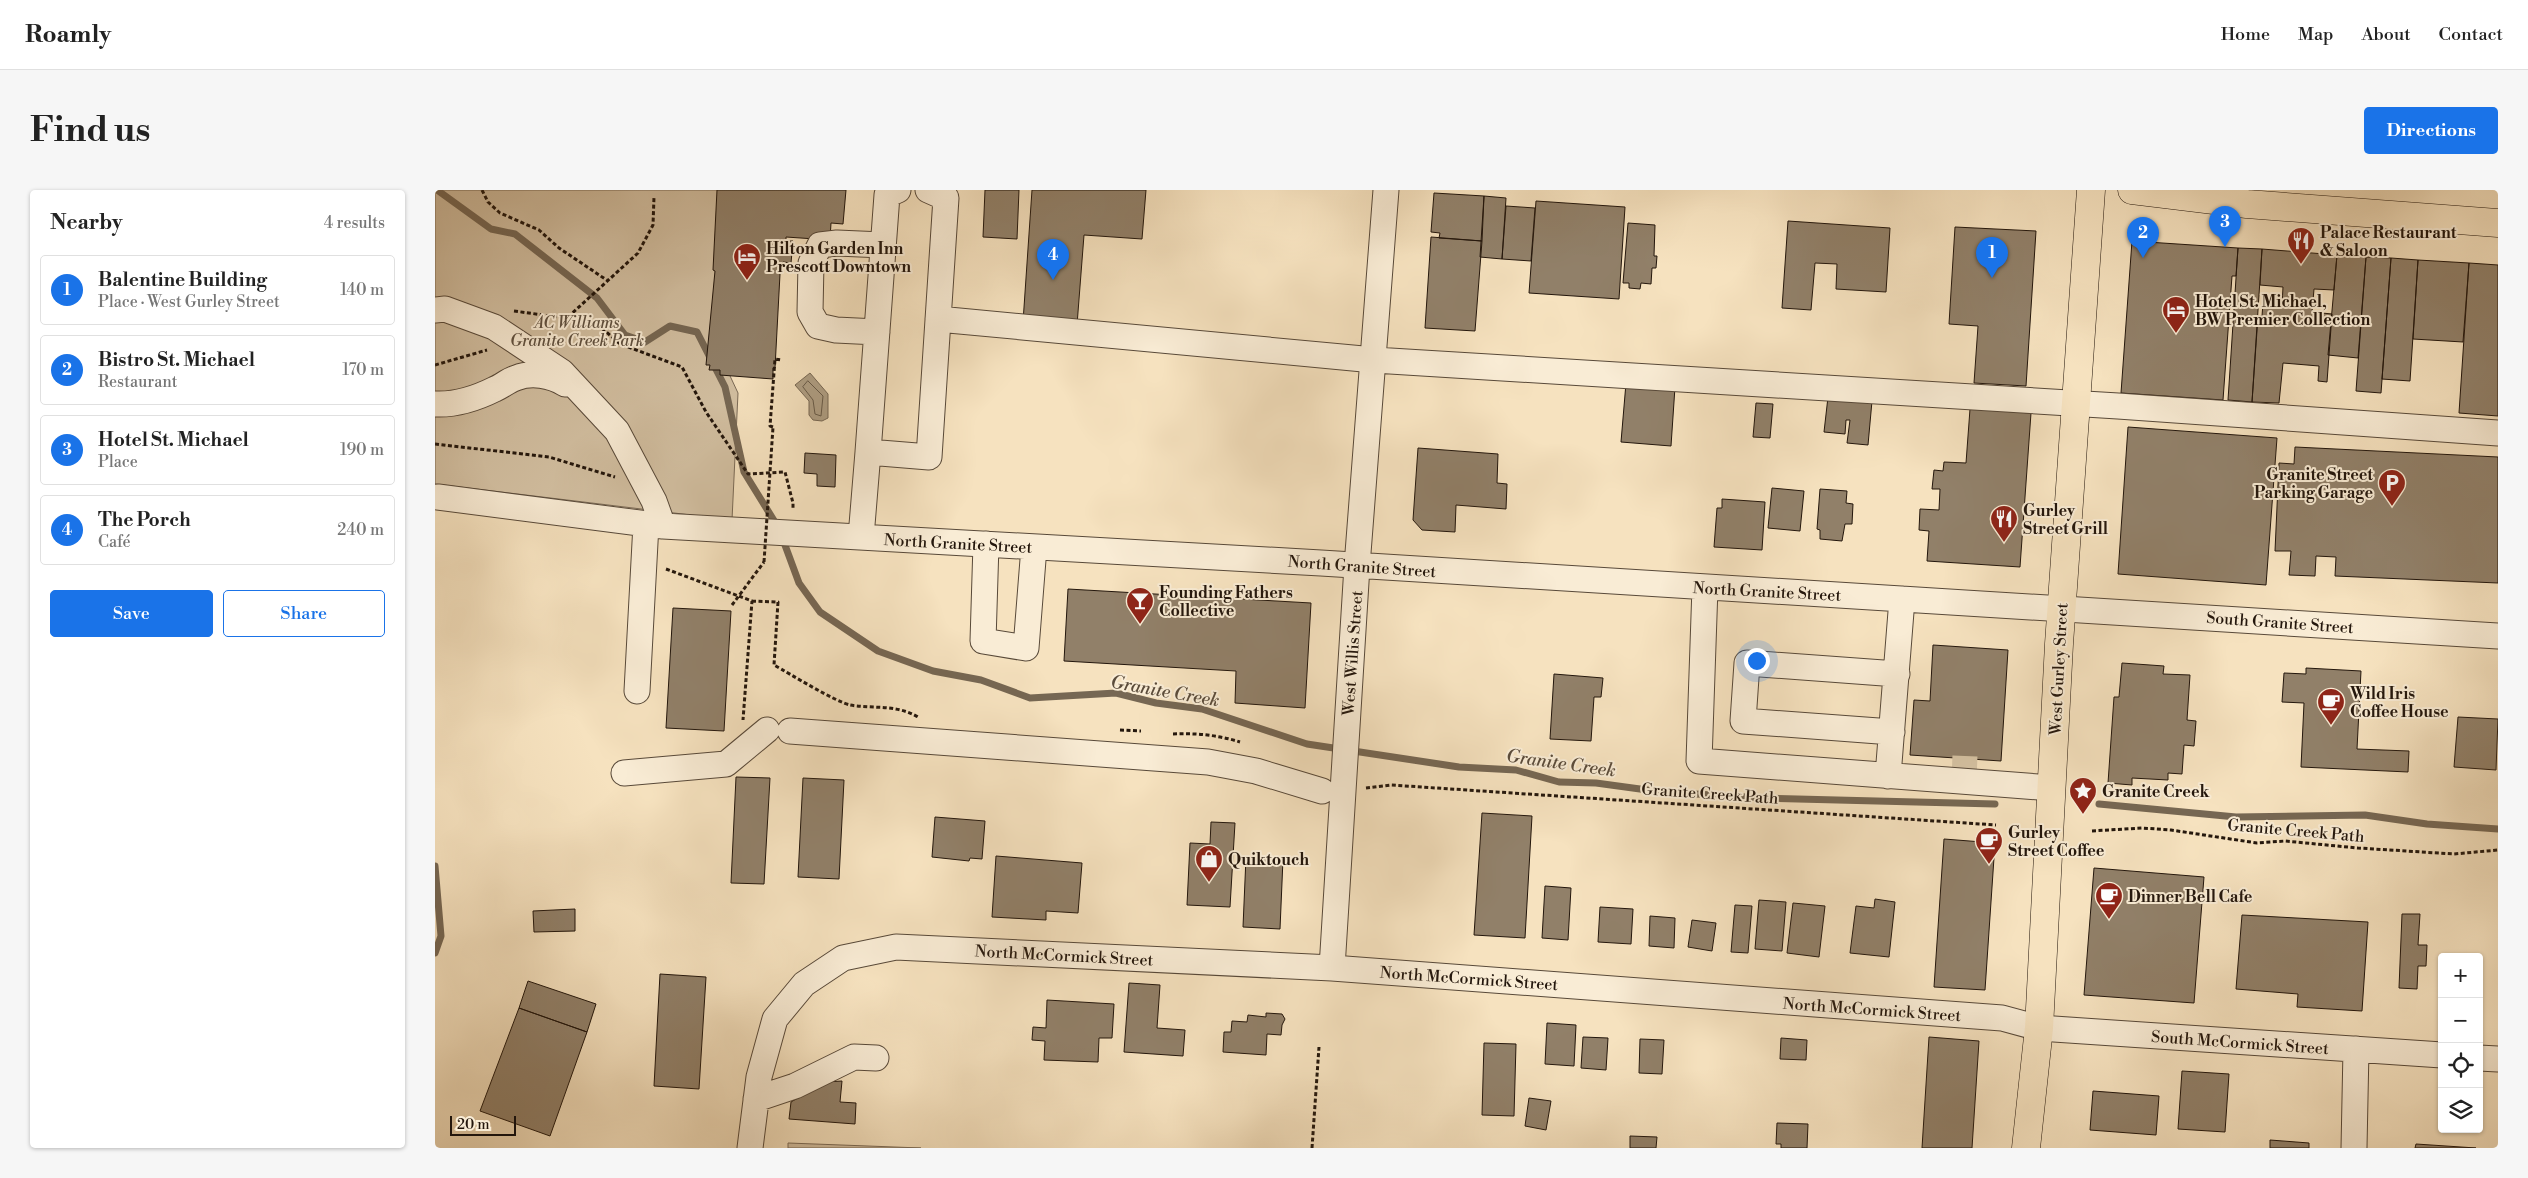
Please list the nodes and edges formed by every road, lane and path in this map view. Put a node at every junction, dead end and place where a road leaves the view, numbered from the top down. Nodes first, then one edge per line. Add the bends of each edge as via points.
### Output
1 (482, 190) edge
2 (898, 190) edge
3 (928, 190) edge
4 (1385, 190) edge
5 (2091, 190) edge
6 (2132, 190) edge
7 (654, 197) dead end
8 (2498, 223) edge
9 (883, 245) junction
10 (608, 281) junction
11 (435, 310) edge
12 (938, 319) junction
13 (877, 332) junction
14 (514, 341) junction
15 (781, 360) dead end
16 (1373, 360) junction
17 (435, 365) edge
18 (583, 396) junction
19 (435, 404) edge
20 (2075, 404) junction
21 (2498, 433) edge
22 (435, 444) edge
23 (868, 452) junction
24 (645, 484) junction
25 (438, 497) dead end
26 (654, 525) junction
27 (792, 533) junction
28 (861, 537) junction
29 (986, 544) junction
30 (1034, 547) junction
31 (1357, 566) junction
32 (661, 567) dead end
33 (1705, 587) junction
34 (739, 595) junction
35 (1902, 599) junction
36 (752, 601) junction
37 (732, 604) dead end
38 (2061, 609) junction
39 (2498, 636) edge
40 (1897, 674) junction
41 (637, 691) dead end
42 (923, 720) dead end
43 (779, 730) junction
44 (1892, 732) junction
45 (1953, 768) tunnel mouth
46 (1979, 769) tunnel mouth
47 (624, 773) dead end
48 (1900, 776) junction
49 (1353, 782) junction
50 (1999, 784) junction
51 (2052, 788) junction
52 (1321, 790) dead end
53 (1997, 825) dead end
54 (2092, 831) dead end
55 (2498, 850) edge
56 (1333, 968) junction
57 (2039, 1028) junction
58 (1319, 1046) dead end
59 (2356, 1049) junction
60 (2438, 1055) edge
61 (875, 1058) dead end
62 (2483, 1058) edge
63 (2498, 1059) edge
64 (757, 1100) junction
65 (750, 1148) edge
66 (1312, 1148) edge
67 (2026, 1148) edge
68 (2354, 1148) edge

1 - 10 path via 488,202 500,213 539,230 559,248
2 - 9 street via 887,195
3 - 12 street via 946,198
4 - 16 street, West Willis Street
5 - 20 main road, West Gurley Street
6 - 8 main road via 2247,204
7 - 10 path via 653,225 638,253
9 - 13 street
9 - 13 street via 837,242 820,245 811,263 809,312 818,326
10 - 27 path via 567,318 595,322 620,344 682,367 707,412 749,474 785,472 793,503
11 - 14 street via 445,309 494,327
12 - 16 street
12 - 23 street via 929,457
13 - 23 street
14 - 17 path
14 - 18 street via 561,372
15 - 34 path, bridge via 775,360 764,562
16 - 20 street
16 - 31 street, West Willis Street
18 - 19 street via 558,380 532,374 515,378 473,398 448,405
18 - 24 street via 617,431
20 - 21 street
20 - 38 main road, West Gurley Street
22 - 24 path via 549,457 599,474
23 - 28 street
24 - 26 street via 654,501
25 - 26 street, North Granite Street
26 - 27 street, North Granite Street
26 - 41 street
27 - 28 street, North Granite Street
28 - 29 street, North Granite Street
29 - 30 street, North Granite Street
29 - 30 street via 983,641 1026,648
30 - 31 street, North Granite Street
31 - 33 street, North Granite Street
31 - 49 street, West Willis Street via 1348,710
32 - 34 path
33 - 35 street, North Granite Street
33 - 48 street via 1699,761
34 - 36 path
34 - 37 path
35 - 38 street, North Granite Street
35 - 40 street
36 - 42 path via 778,602 775,665 849,705 908,711
36 - 43 path via 743,727
38 - 39 street, South Granite Street
38 - 51 main road, West Gurley Street
40 - 44 street
40 - 44 street via 1747,664 1743,721
43 - 47 street via 726,764
43 - 52 street via 1208,762 1256,771
44 - 48 street
45 - 48 street via 1925,766
46 - 50 street via 1991,772
48 - 50 street
49 - 53 path, Granite Creek Path
49 - 56 street, West Willis Street
50 - 51 street
51 - 57 main road, West Gurley Street
54 - 55 path, Granite Creek Path via 2142,828 2257,843 2285,841 2445,853
56 - 57 street, North McCormick Street via 1992,1018
56 - 64 street, North McCormick Street via 896,947 843,958 804,984 775,1019 759,1077
57 - 59 street, South McCormick Street
57 - 67 main road, West Gurley Street
58 - 66 path
59 - 60 street, South McCormick Street
59 - 68 street
61 - 64 street via 854,1058
62 - 63 street
64 - 65 street, North McCormick Street

